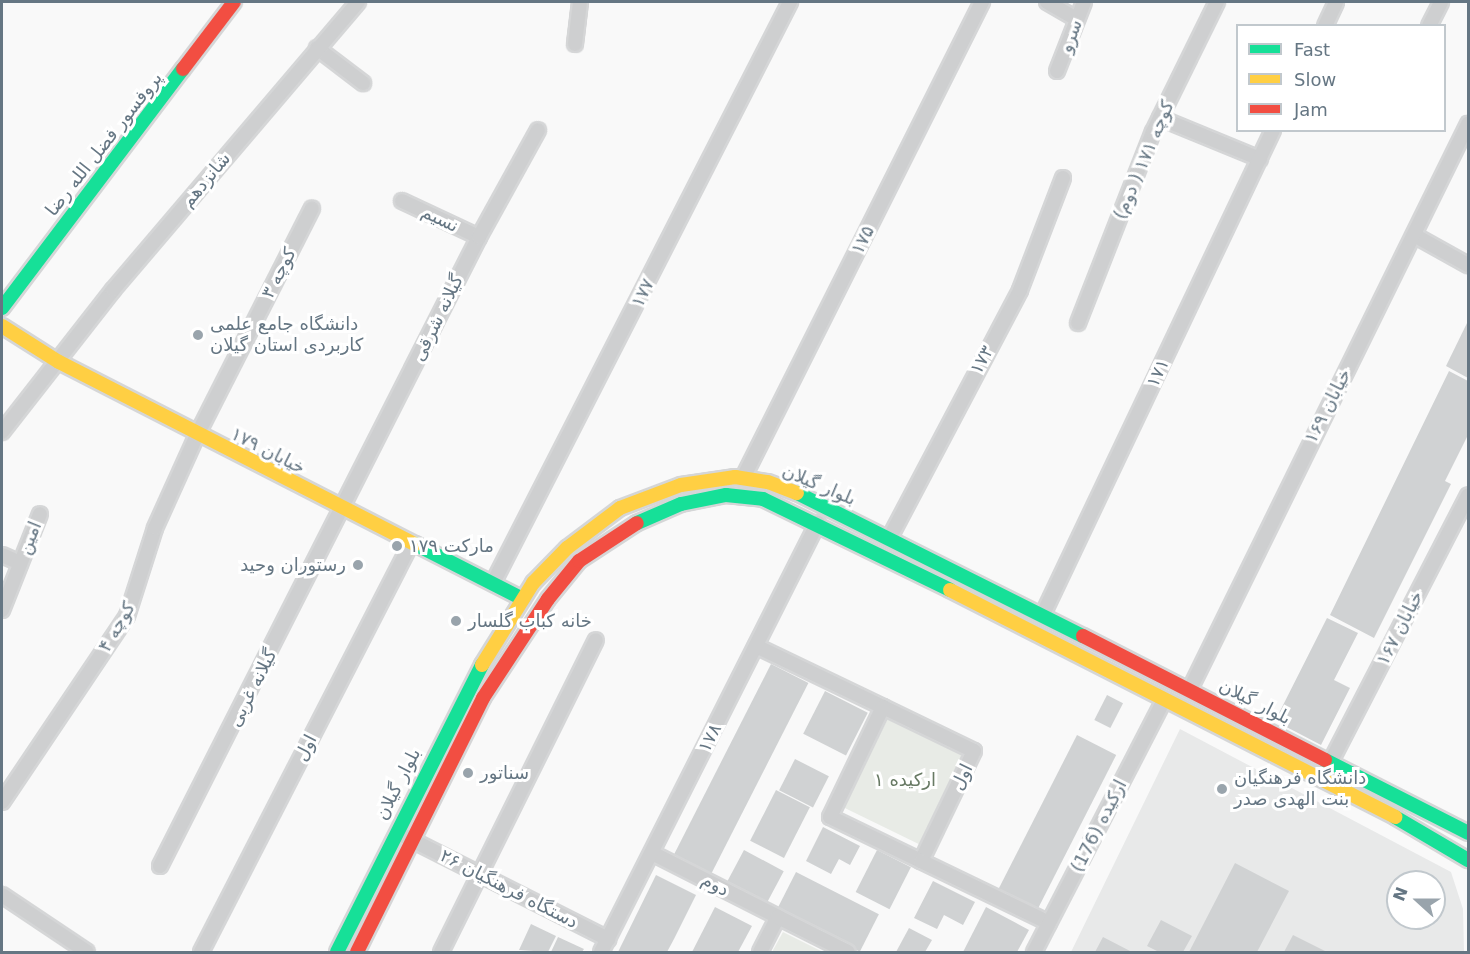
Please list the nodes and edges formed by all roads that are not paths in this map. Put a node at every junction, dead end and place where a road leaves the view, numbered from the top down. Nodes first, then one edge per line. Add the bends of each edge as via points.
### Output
1 (234, 2) edge
2 (358, 2) edge
3 (580, 2) edge
4 (790, 2) edge
5 (982, 2) edge
6 (1047, 2) edge
7 (1084, 2) edge
8 (1217, 2) edge
9 (1336, 2) edge
10 (1441, 2) edge
11 (1077, 19) junction
12 (1326, 24) edge
13 (1430, 24) edge
14 (575, 44) dead end
15 (317, 48) junction
16 (1057, 71) dead end
17 (363, 83) dead end
18 (1160, 118) junction
19 (1468, 124) edge
20 (538, 130) dead end
21 (1273, 132) edge
22 (1260, 159) junction
23 (1063, 178) dead end
24 (402, 201) dead end
25 (312, 208) dead end
26 (1414, 235) junction
27 (479, 237) junction
28 (1468, 265) edge
29 (2, 308) edge
30 (1078, 322) dead end
31 (2, 326) edge
32 (59, 362) junction
33 (2, 432) edge
34 (197, 435) junction
35 (743, 478) junction
36 (1468, 495) edge
37 (343, 510) junction
38 (40, 514) dead end
39 (818, 523) junction
40 (890, 537) junction
41 (411, 543) junction
42 (2, 555) edge
43 (21, 563) junction
44 (493, 583) junction
45 (523, 599) junction
46 (2, 610) edge
47 (1043, 614) junction
48 (596, 640) dead end
49 (756, 646) junction
50 (1190, 689) junction
51 (1164, 700) junction
52 (883, 707) junction
53 (1331, 761) junction
54 (2, 802) edge
55 (394, 832) junction
56 (1468, 833) edge
57 (410, 839) junction
58 (652, 853) junction
59 (1468, 860) edge
60 (921, 861) junction
61 (160, 866) dead end
62 (479, 874) junction
63 (3, 899) edge
64 (778, 917) junction
65 (1049, 923) junction
66 (608, 939) junction
67 (87, 952) edge
68 (201, 952) edge
69 (337, 952) edge
70 (357, 952) edge
71 (441, 952) edge
72 (601, 952) edge
73 (760, 952) edge
74 (848, 952) edge
75 (1034, 952) edge

1 - 29 main road, پروفسور فضل الله رضا
2 - 15 street, شانزدهم
3 - 14 street
4 - 44 street, ۱۷۷
5 - 35 street, ۱۷۵
6 - 11 street
7 - 11 street, سرو
8 - 18 street, کوچه ۱۷۱ ( دوم)
9 - 12 street
10 - 13 street
11 - 16 street, سرو
15 - 17 street
15 - 32 street, شانزدهم via 113,290
18 - 22 street
18 - 30 street, کوچه ۱۷۱ ( دوم)
19 - 26 street, خیابان ۱۶۹
20 - 27 street, گیلانه شرقی
21 - 22 street, ۱۷۱
22 - 47 street, ۱۷۱
23 - 40 street, ۱۷۳ via 1020,290
24 - 27 street, نسیم
25 - 34 street, کوچه ۳
26 - 28 street
26 - 50 street, خیابان ۱۶۹
27 - 37 street, گیلانه شرقی
31 - 32 main road, خیابان ۱۷۹
32 - 33 street, شانزدهم
32 - 34 main road, خیابان ۱۷۹
34 - 37 main road, خیابان ۱۷۹
34 - 54 street, کوچه ۴ via 155,528 127,616
35 - 40 main road, بلوار گیلان via 768,482 827,505
35 - 45 main road, بلوار گیلان via 681,485 620,508 567,548
36 - 53 street, خیابان ۱۶۷
37 - 41 main road, خیابان ۱۷۹
37 - 61 street, گیلانه غربی
38 - 43 street, امین
39 - 49 street, ۱۷۸
39 - 51 main road, بلوار گیلان
39 - 57 main road, بلوار گیلان via 763,499 726,495 681,504 630,526 579,561 535,616 483,698
40 - 47 main road, بلوار گیلان
41 - 44 main road, خیابان ۱۷۹
41 - 68 street, اول
42 - 43 street, امین
43 - 46 street, امین
44 - 45 main road, خیابان ۱۷۹
45 - 55 main road, بلوار گیلان via 465,691
47 - 50 main road, بلوار گیلان
48 - 62 street
49 - 52 street, اول
49 - 58 street, ۱۷۸
50 - 53 main road, بلوار گیلان
51 - 59 main road, بلوار گیلان via 1429,835
51 - 65 street, ارکیده (176)
52 - 60 street, اول via 974,751
52 - 60 street via 830,817
53 - 56 main road, بلوار گیلان
55 - 57 street, ۲۶ دستگاه فرهنگیان
55 - 69 main road, بلوار گیلان
57 - 62 street, ۲۶ دستگاه فرهنگیان
57 - 70 main road, بلوار گیلان
58 - 64 street, دوم
58 - 66 street, ۱۷۸
60 - 65 street
62 - 66 street, ۲۶ دستگاه فرهنگیان
62 - 71 street
63 - 67 street
64 - 73 street
64 - 74 street, دوم
65 - 75 street, ارکیده (176)
66 - 72 street, ۱۷۸

